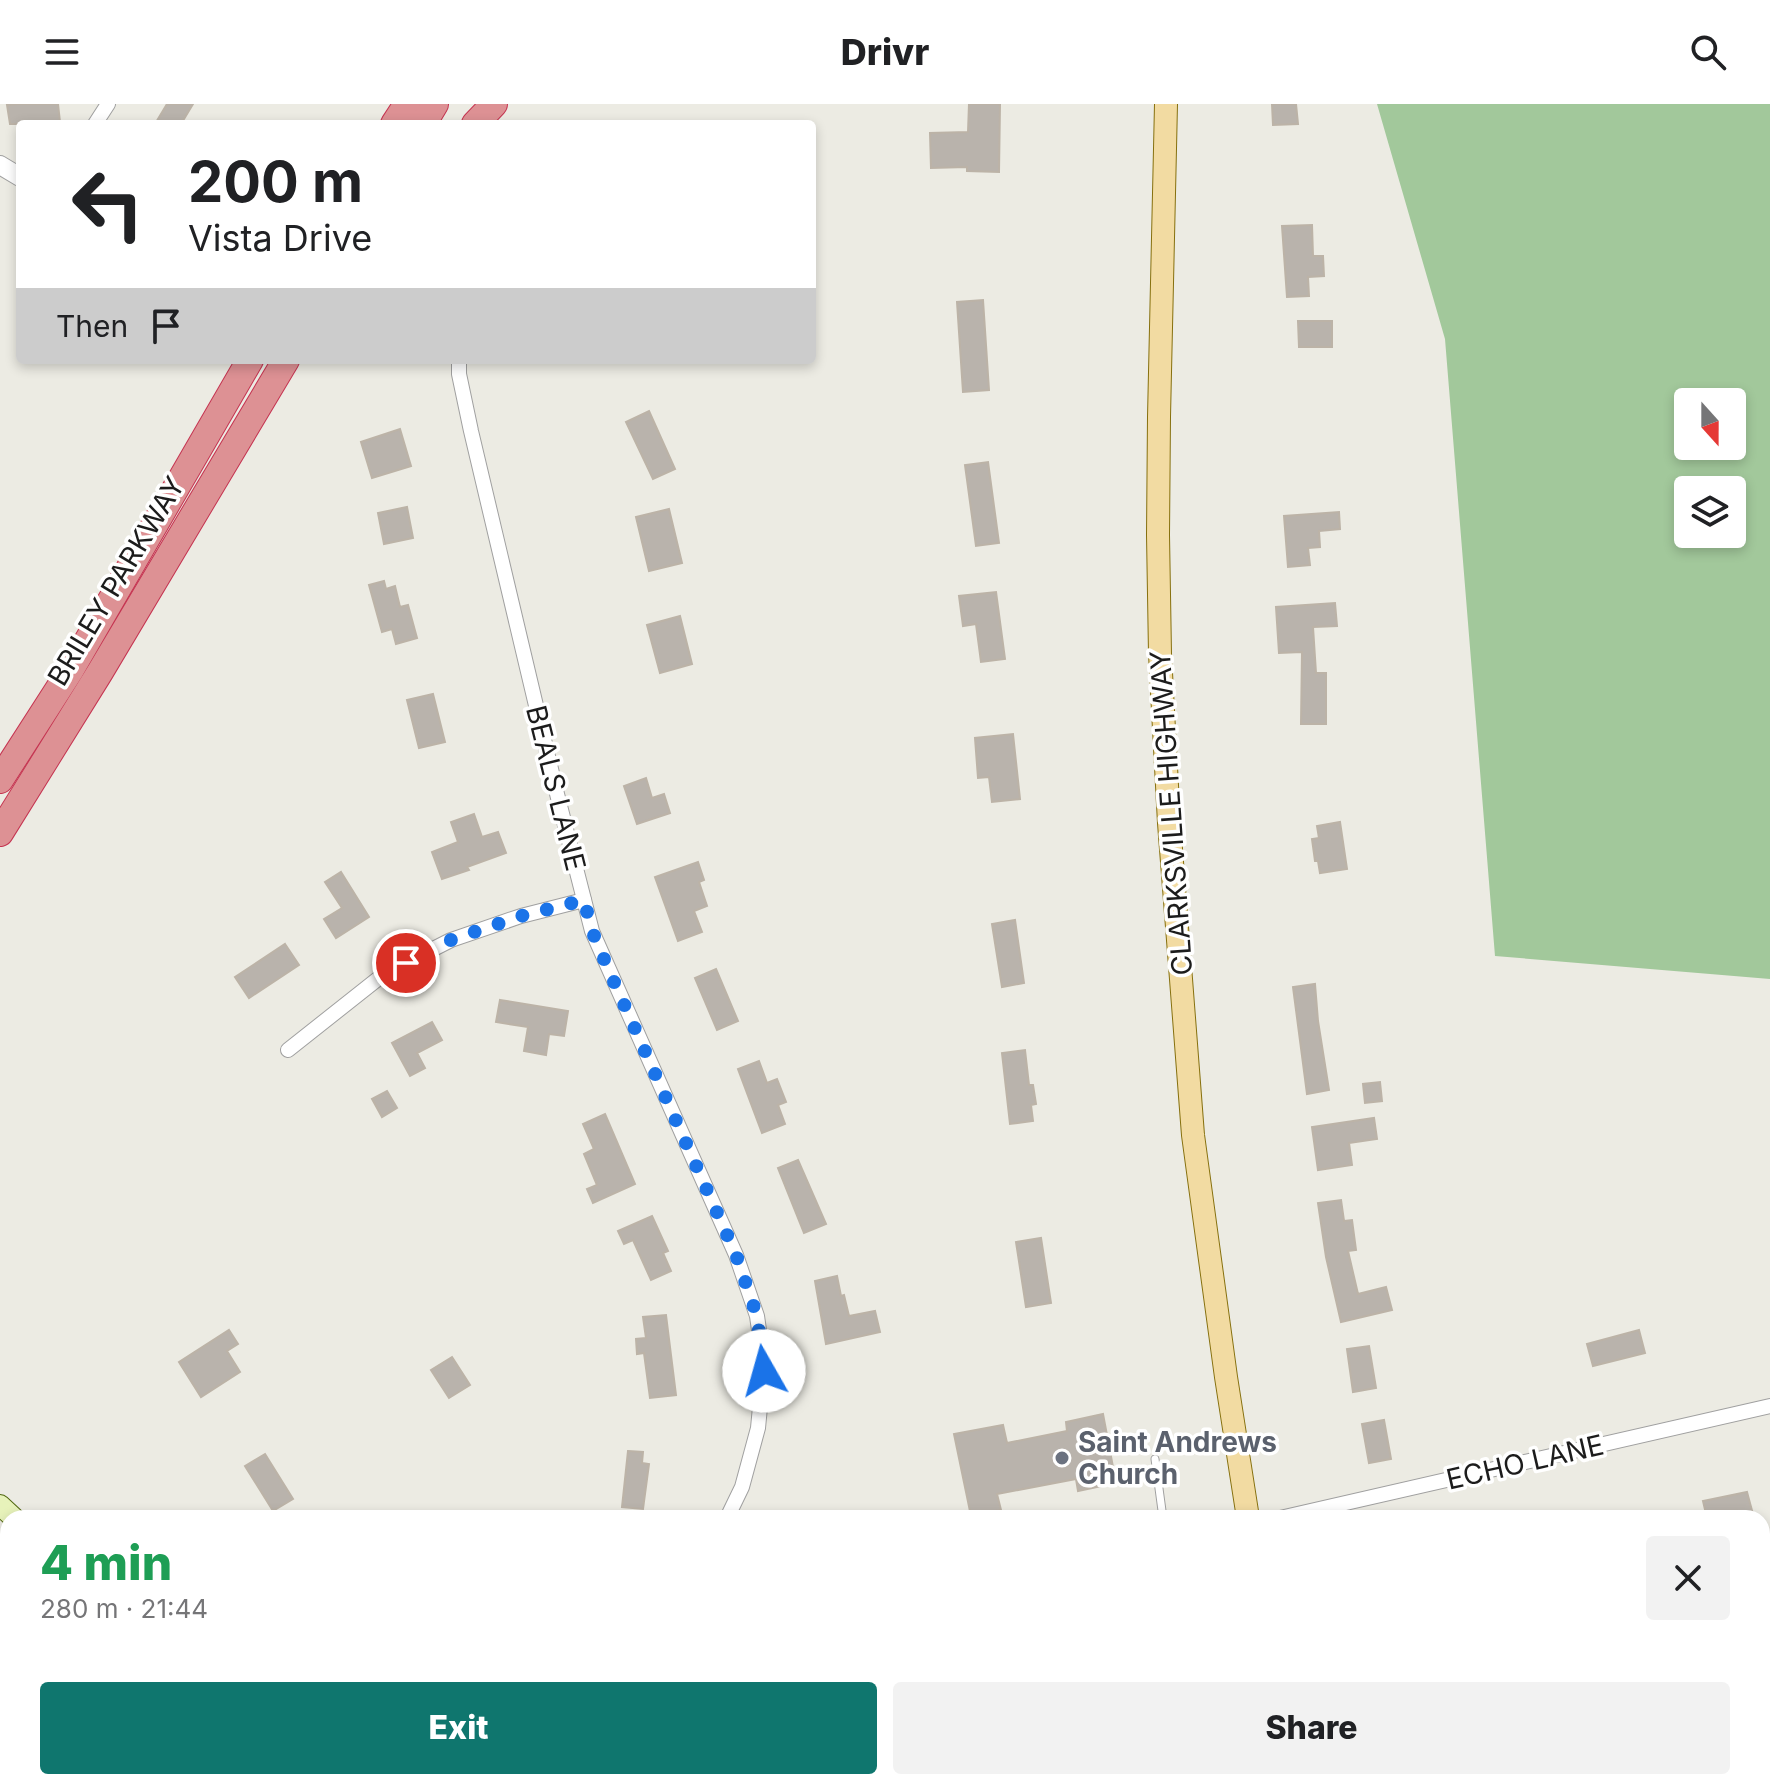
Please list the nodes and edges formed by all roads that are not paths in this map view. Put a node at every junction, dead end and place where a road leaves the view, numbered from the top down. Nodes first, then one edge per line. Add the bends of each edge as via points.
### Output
1 (494, 104) edge
2 (1166, 104) edge
3 (479, 120) edge
4 (248, 364) edge
5 (284, 364) edge
6 (459, 364) edge
7 (0, 780) edge
8 (0, 833) edge
9 (584, 900) junction
10 (288, 1050) dead end
11 (1770, 1406) edge
12 (1155, 1459) dead end
13 (731, 1510) edge
14 (1162, 1510) edge
15 (1247, 1510) edge
16 (1315, 1510) edge

1 - 3 highway
2 - 15 main road, CLARKSVILLE HIGHWAY via 1158,544 1169,823 1193,1135
4 - 7 highway, BRILEY PARKWAY via 70,671
5 - 8 highway, BRILEY PARKWAY
6 - 9 street, BEALS LANE
9 - 10 street via 451,940 384,974
9 - 13 street, BEALS LANE via 592,931 736,1255 757,1316 764,1365 758,1428
11 - 16 street, ECHO LANE
12 - 14 lane

